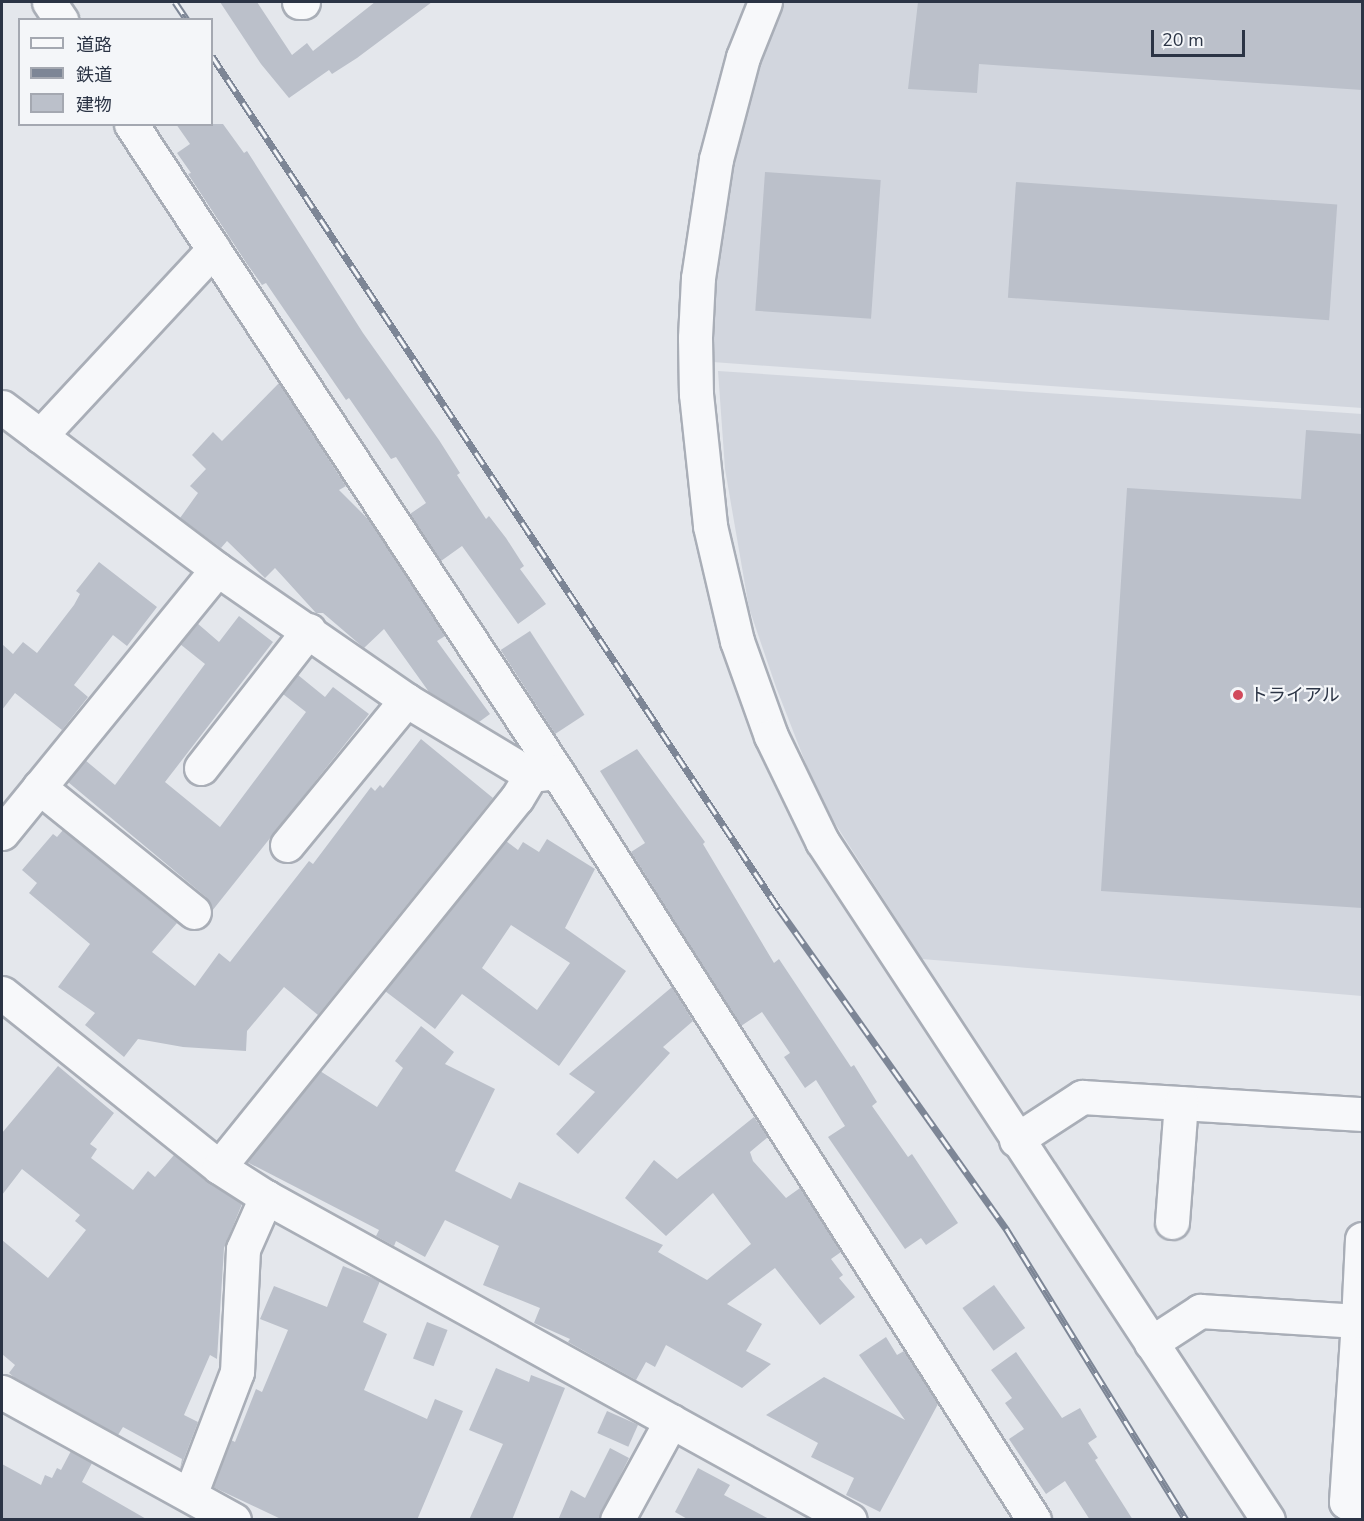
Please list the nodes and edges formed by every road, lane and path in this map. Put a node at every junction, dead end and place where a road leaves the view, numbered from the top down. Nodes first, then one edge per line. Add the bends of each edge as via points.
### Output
1 (49, 2) edge
2 (765, 2) edge
3 (60, 18) edge
4 (132, 126) edge
5 (214, 249) junction
6 (2, 407) edge
7 (40, 436) junction
8 (217, 569) junction
9 (309, 630) junction
10 (406, 700) junction
11 (201, 768) dead end
12 (544, 773) junction
13 (39, 787) junction
14 (2, 833) edge
15 (287, 845) dead end
16 (194, 912) dead end
17 (2, 993) edge
18 (1181, 1103) junction
19 (1362, 1114) edge
20 (1016, 1140) junction
21 (219, 1167) junction
22 (266, 1197) junction
23 (1172, 1222) dead end
24 (1362, 1239) edge
25 (1358, 1321) junction
26 (1151, 1343) junction
27 (2, 1392) edge
28 (671, 1421) junction
29 (190, 1495) junction
30 (1362, 1503) edge
31 (234, 1520) edge
32 (617, 1520) edge
33 (850, 1520) edge
34 (1034, 1520) edge
35 (1268, 1520) edge

1 - 3 street
2 - 20 street via 728,107 698,278 696,394 701,460 723,590 771,736 822,841
4 - 5 street
5 - 7 street
5 - 12 street
6 - 7 street
7 - 8 street
8 - 9 street
8 - 13 street
9 - 10 street
9 - 11 street
10 - 12 street
10 - 15 street
12 - 21 street via 518,798
12 - 34 street
13 - 14 street
13 - 16 street
17 - 21 street
18 - 19 street
18 - 20 street via 1082,1097
18 - 23 street
20 - 26 street
21 - 22 street
22 - 28 street
22 - 29 street via 243,1249 237,1372
24 - 25 street
25 - 26 street via 1200,1311
25 - 30 street via 1346,1502
26 - 35 street
27 - 29 street
28 - 32 street
28 - 33 street
29 - 31 street

